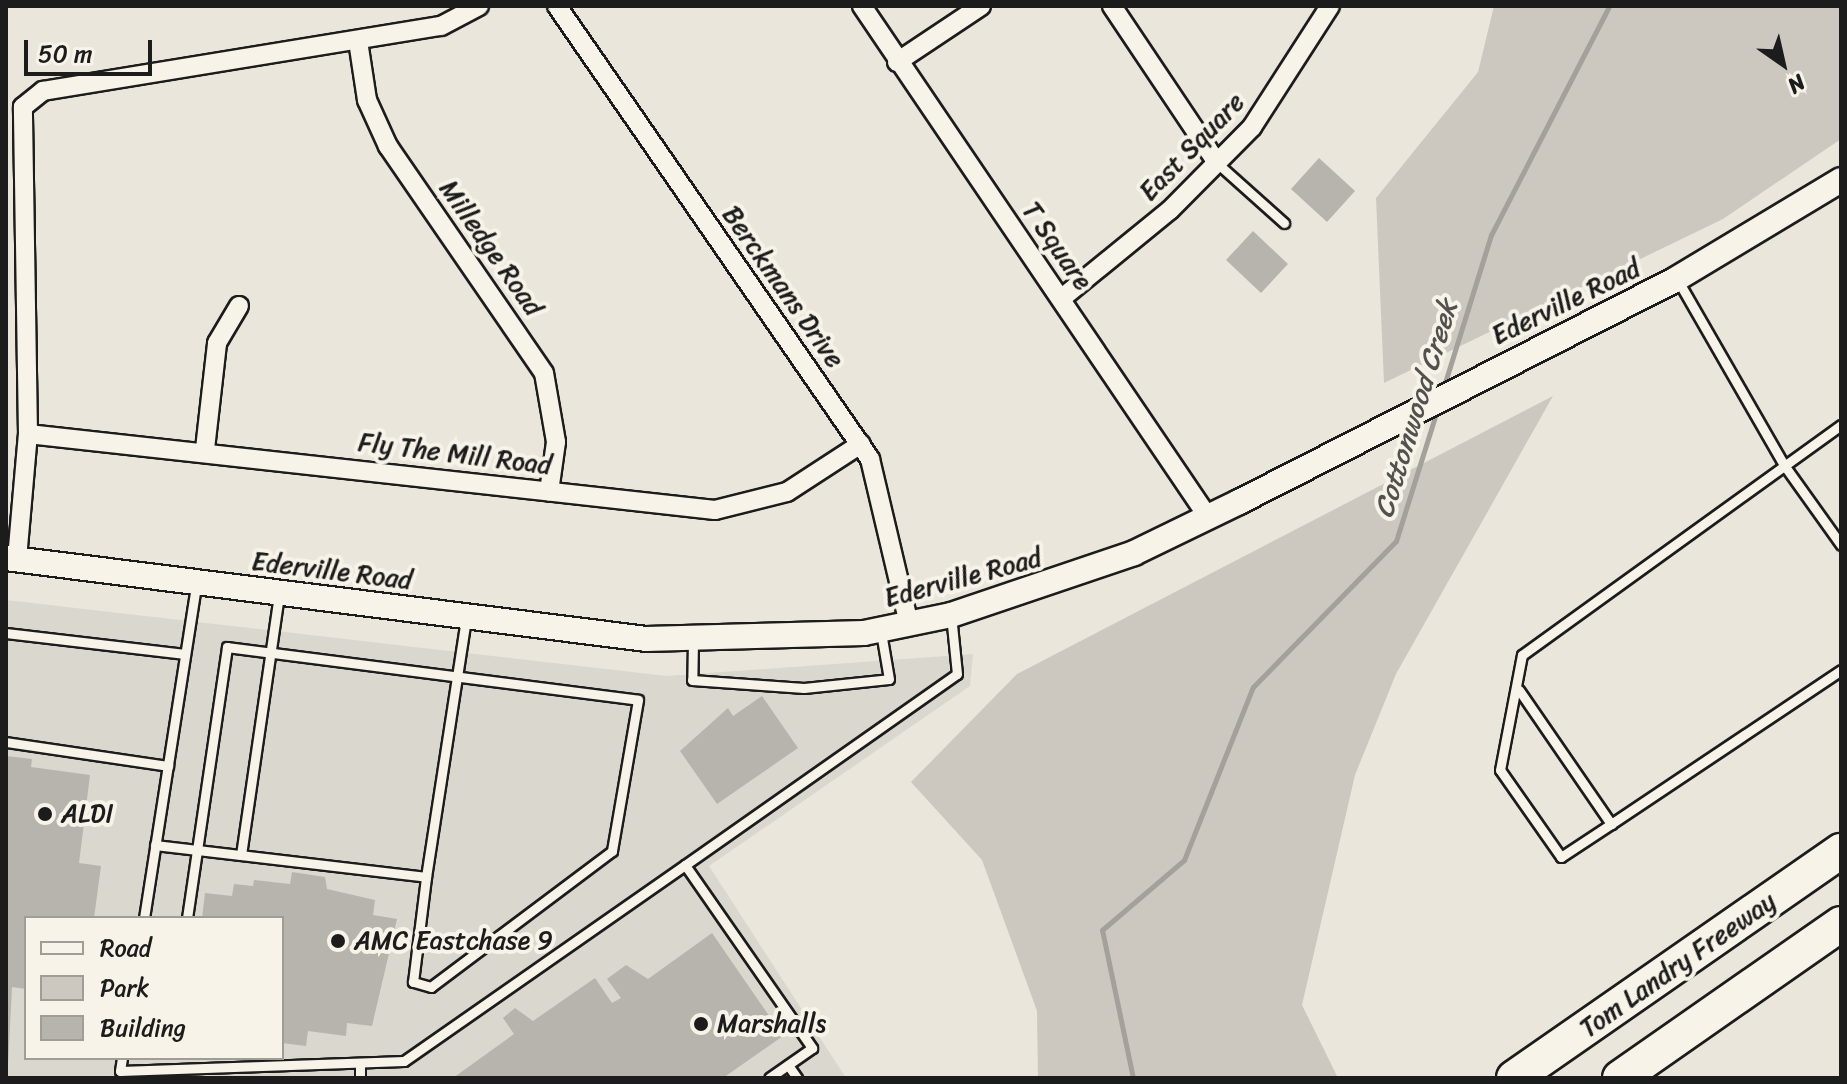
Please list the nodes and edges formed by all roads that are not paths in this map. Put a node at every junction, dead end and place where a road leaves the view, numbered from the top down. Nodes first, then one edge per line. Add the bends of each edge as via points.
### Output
1 (479, 6) edge
2 (557, 6) edge
3 (862, 6) edge
4 (981, 6) edge
5 (1112, 6) edge
6 (1330, 6) edge
7 (358, 41) junction
8 (897, 62) junction
9 (1217, 163) junction
10 (15, 172) edge
11 (1841, 180) edge
12 (1284, 223) dead end
13 (1676, 279) junction
14 (1062, 298) junction
15 (239, 306) dead end
16 (1841, 425) edge
17 (28, 434) junction
18 (861, 444) junction
19 (205, 449) junction
20 (1784, 465) junction
21 (549, 492) junction
22 (1208, 517) junction
23 (1841, 545) edge
24 (11, 558) edge
25 (197, 582) junction
26 (280, 592) junction
27 (951, 615) junction
28 (466, 616) junction
29 (909, 624) junction
30 (881, 629) junction
31 (6, 633) edge
32 (693, 641) junction
33 (272, 647) junction
34 (185, 654) junction
35 (1841, 670) edge
36 (457, 673) junction
37 (1519, 690) junction
38 (6, 742) edge
39 (168, 766) junction
40 (1611, 824) junction
41 (155, 845) junction
42 (193, 850) junction
43 (1841, 851) edge
44 (241, 855) junction
45 (685, 865) junction
46 (426, 877) junction
47 (144, 916) edge
48 (187, 916) edge
49 (1841, 924) edge
50 (122, 1060) edge
51 (182, 1063) edge
52 (360, 1063) junction
53 (788, 1065) junction
54 (360, 1078) edge
55 (769, 1078) edge
56 (797, 1078) edge
57 (1514, 1078) edge
58 (1620, 1078) edge

1 - 7 street via 441,26
2 - 18 street, Berckmans Drive
3 - 8 street, T Square
4 - 8 street
5 - 9 street
6 - 9 street, East Square via 1252,127
7 - 10 street via 43,91 20,116
7 - 21 street, Milledge Road via 367,100 388,146 544,373 556,442
8 - 14 street, T Square
9 - 12 lane
9 - 14 street, East Square
10 - 17 street
11 - 13 street, Ederville Road
13 - 20 lane
13 - 22 street, Ederville Road
14 - 22 street, T Square
15 - 19 street via 217,343
16 - 20 lane
17 - 19 street, Fly The Mill Road
17 - 24 street
18 - 21 street, Fly The Mill Road via 787,492 739,507
18 - 29 street, Berckmans Drive via 882,487
19 - 21 street, Fly The Mill Road
20 - 23 lane
20 - 37 lane via 1522,655
22 - 27 street, Ederville Road via 1055,583
24 - 25 street, Ederville Road
25 - 26 street, Ederville Road
25 - 34 lane
26 - 28 street, Ederville Road
26 - 33 lane
27 - 29 street, Ederville Road
27 - 45 lane via 957,674
28 - 32 street, Ederville Road
28 - 36 lane
29 - 30 street, Ederville Road
30 - 32 street, Ederville Road
30 - 32 lane via 889,679 804,688 692,680
31 - 34 lane
33 - 36 lane
33 - 42 lane via 227,647 221,654
33 - 44 lane
34 - 39 lane
35 - 40 lane
36 - 46 lane
36 - 46 lane via 638,700 618,837 612,851 431,987 413,982
37 - 40 lane
37 - 40 lane via 1500,770 1561,857
38 - 39 lane
39 - 41 lane
41 - 42 lane
41 - 47 lane
42 - 44 lane
42 - 48 lane
43 - 57 highway, Tom Landry Freeway
44 - 46 lane
45 - 52 lane via 404,1061
45 - 53 lane via 812,1048
49 - 58 highway
50 - 51 lane via 120,1071
51 - 52 lane
52 - 54 lane
53 - 55 lane
53 - 56 lane

